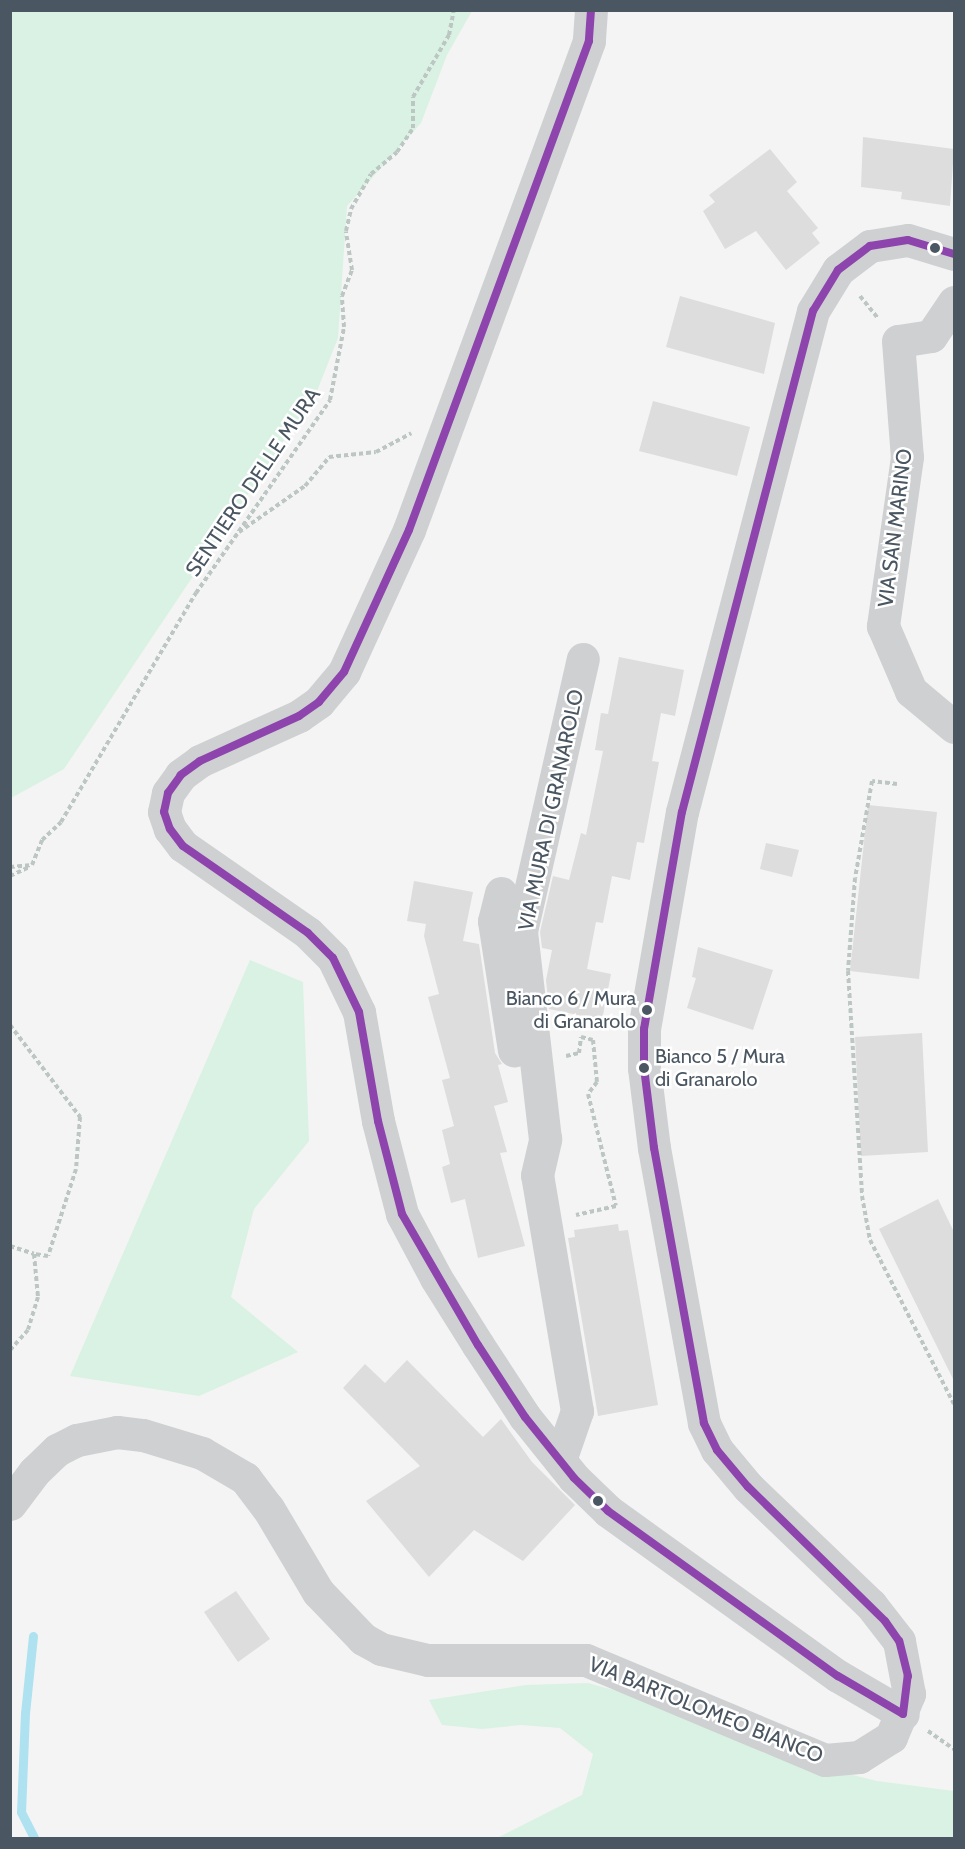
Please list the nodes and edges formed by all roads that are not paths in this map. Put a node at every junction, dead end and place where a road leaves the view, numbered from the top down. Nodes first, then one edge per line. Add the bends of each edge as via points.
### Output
1 (591, 10) edge
2 (954, 254) edge
3 (954, 302) edge
4 (584, 659) dead end
5 (954, 727) edge
6 (501, 893) dead end
7 (537, 1176) junction
8 (560, 1460) junction
9 (10, 1504) edge
10 (903, 1714) junction

1 - 8 street via 589,41 409,530 344,672 319,702 299,716 200,761 181,775 168,793 164,812 170,829 183,846 308,933 333,958 359,1012 378,1121 402,1214 478,1345 525,1417
2 - 10 street, VIA BARTOLOMEO BIANCO via 895,240 870,246 838,270 813,311 682,812 648,994 644,1068 654,1148 704,1424 717,1450 748,1487 885,1621 899,1641 908,1676
3 - 5 street, VIA SAN MARINO via 931,336 898,342 907,457 883,626 911,691
4 - 7 street, VIA MURA DI GRANAROLO via 521,931 548,1053 545,1139
6 - 7 street, VIA MURA DI GRANAROLO via 494,921
7 - 8 street, VIA MURA DI GRANAROLO via 577,1411
8 - 10 street via 608,1511 838,1676
9 - 10 street, VIA BARTOLOMEO BIANCO via 40,1466 76,1440 117,1432 143,1435 202,1453 245,1478 268,1508 318,1592 363,1639 381,1649 428,1660 586,1660 825,1760 843,1761 876,1749 891,1737

